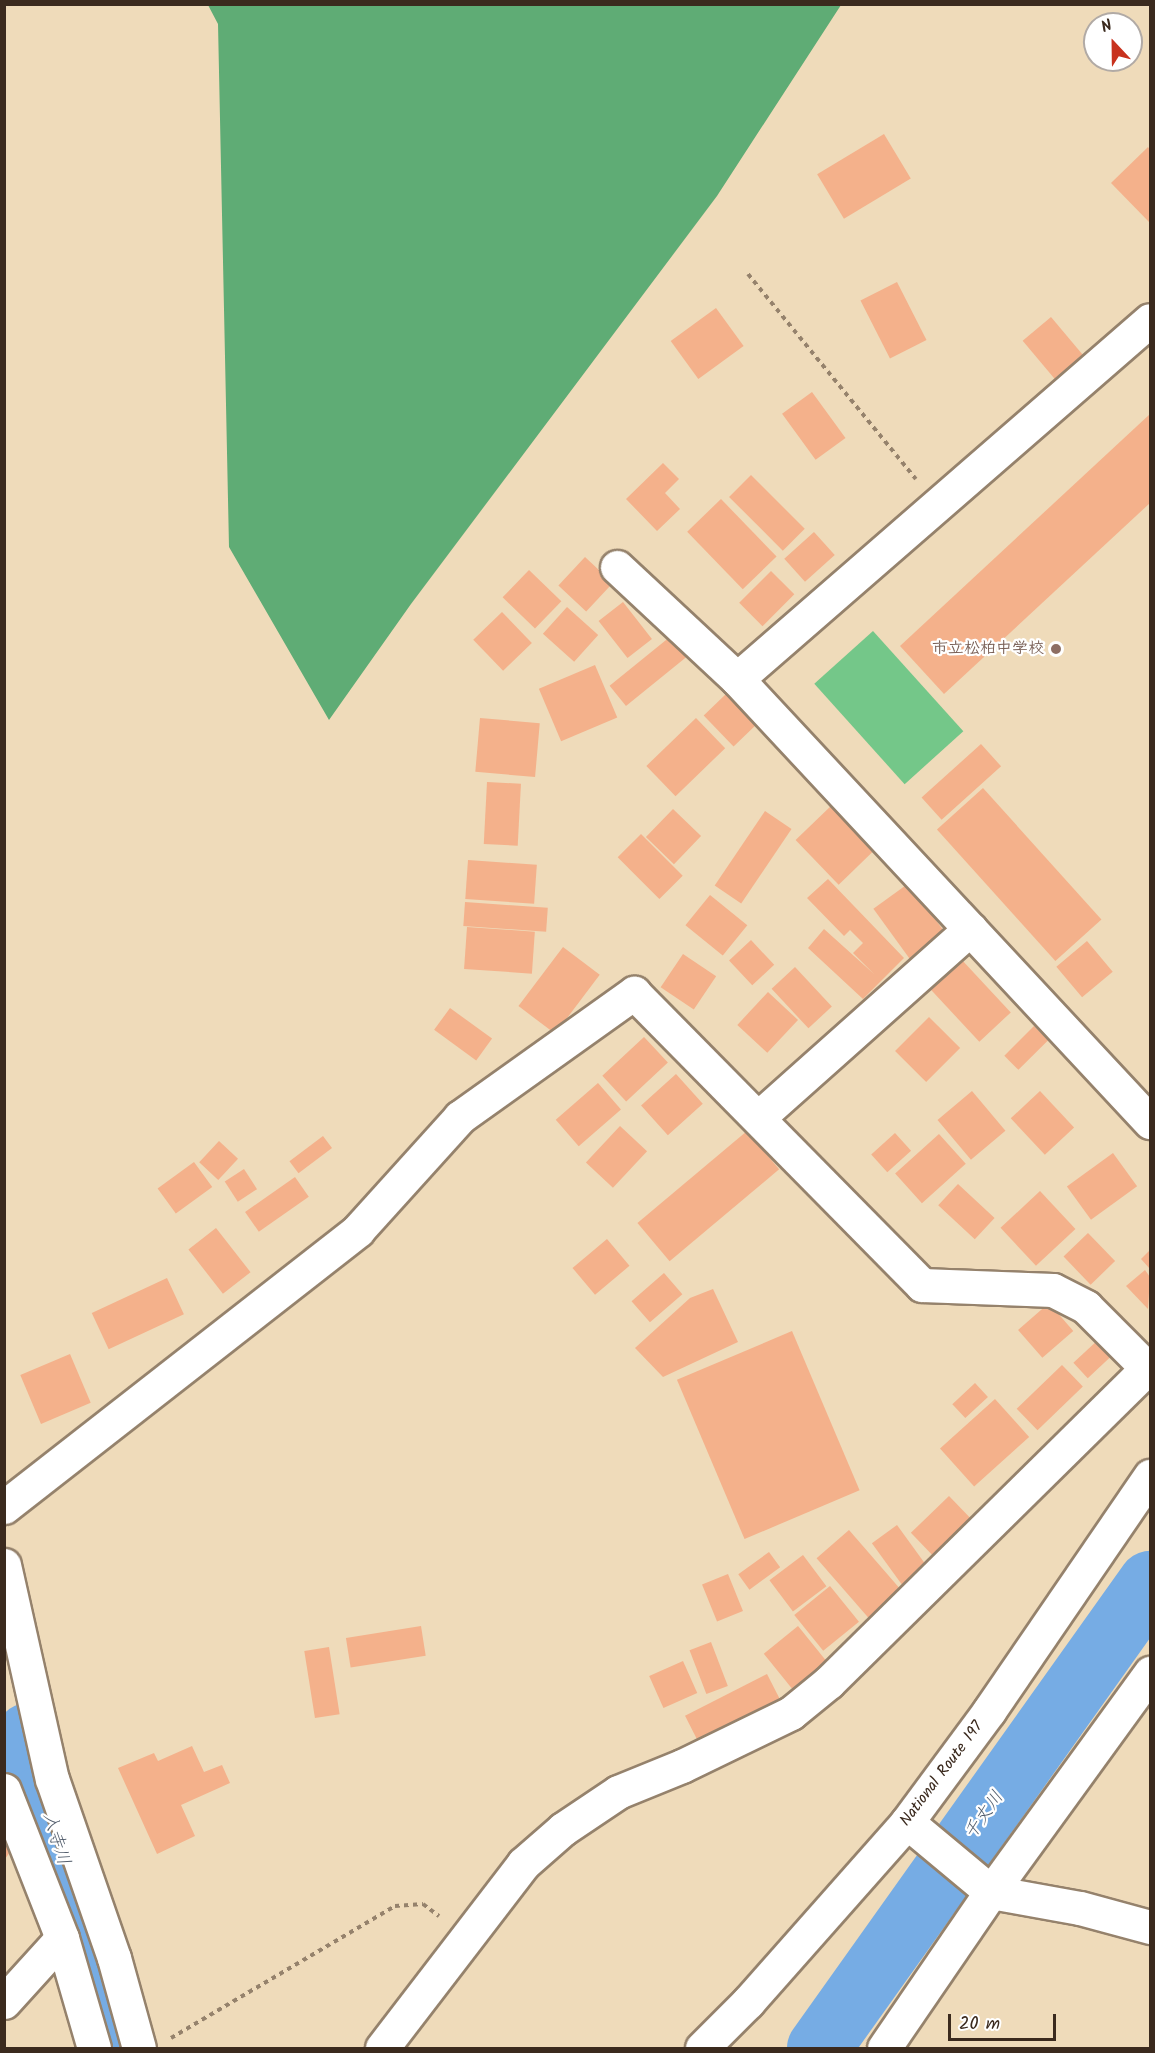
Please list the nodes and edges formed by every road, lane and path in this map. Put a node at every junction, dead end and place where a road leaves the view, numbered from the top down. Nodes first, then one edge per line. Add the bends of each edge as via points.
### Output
1 (748, 274) dead end
2 (1150, 320) edge
3 (938, 505) junction
4 (617, 567) dead end
5 (737, 679) junction
6 (970, 929) junction
7 (759, 1117) junction
8 (1150, 1122) edge
9 (1149, 1366) edge
10 (1150, 1476) edge
11 (4, 1507) edge
12 (4, 1565) edge
13 (1150, 1673) edge
14 (4, 1790) edge
15 (914, 1827) junction
16 (990, 1891) junction
17 (1150, 1926) edge
18 (62, 1938) junction
19 (462, 1944) junction
20 (4, 2002) edge
21 (748, 2002) junction
22 (151, 2046) edge
23 (94, 2049) edge
24 (382, 2049) edge
25 (702, 2049) edge
26 (718, 2049) edge
27 (884, 2049) edge

1 - 3 path
2 - 3 main road
3 - 5 main road
4 - 5 main road
5 - 6 main road
6 - 7 main road
6 - 8 main road
7 - 9 main road via 922,1285 1053,1290 1086,1307
7 - 11 main road via 634,993 460,1117 358,1230
9 - 19 main road via 829,1682 791,1713 618,1792 563,1829 523,1864
10 - 15 main road, National Route 197
12 - 22 main road via 52,1779 114,1958
13 - 16 main road
14 - 18 main road
15 - 16 main road
15 - 21 main road, National Route 197
16 - 17 main road
16 - 27 main road
18 - 20 main road
18 - 23 main road
19 - 22 path via 441,1917 423,1904 395,1906
19 - 24 main road
21 - 25 main road, National Route 197
21 - 26 main road

